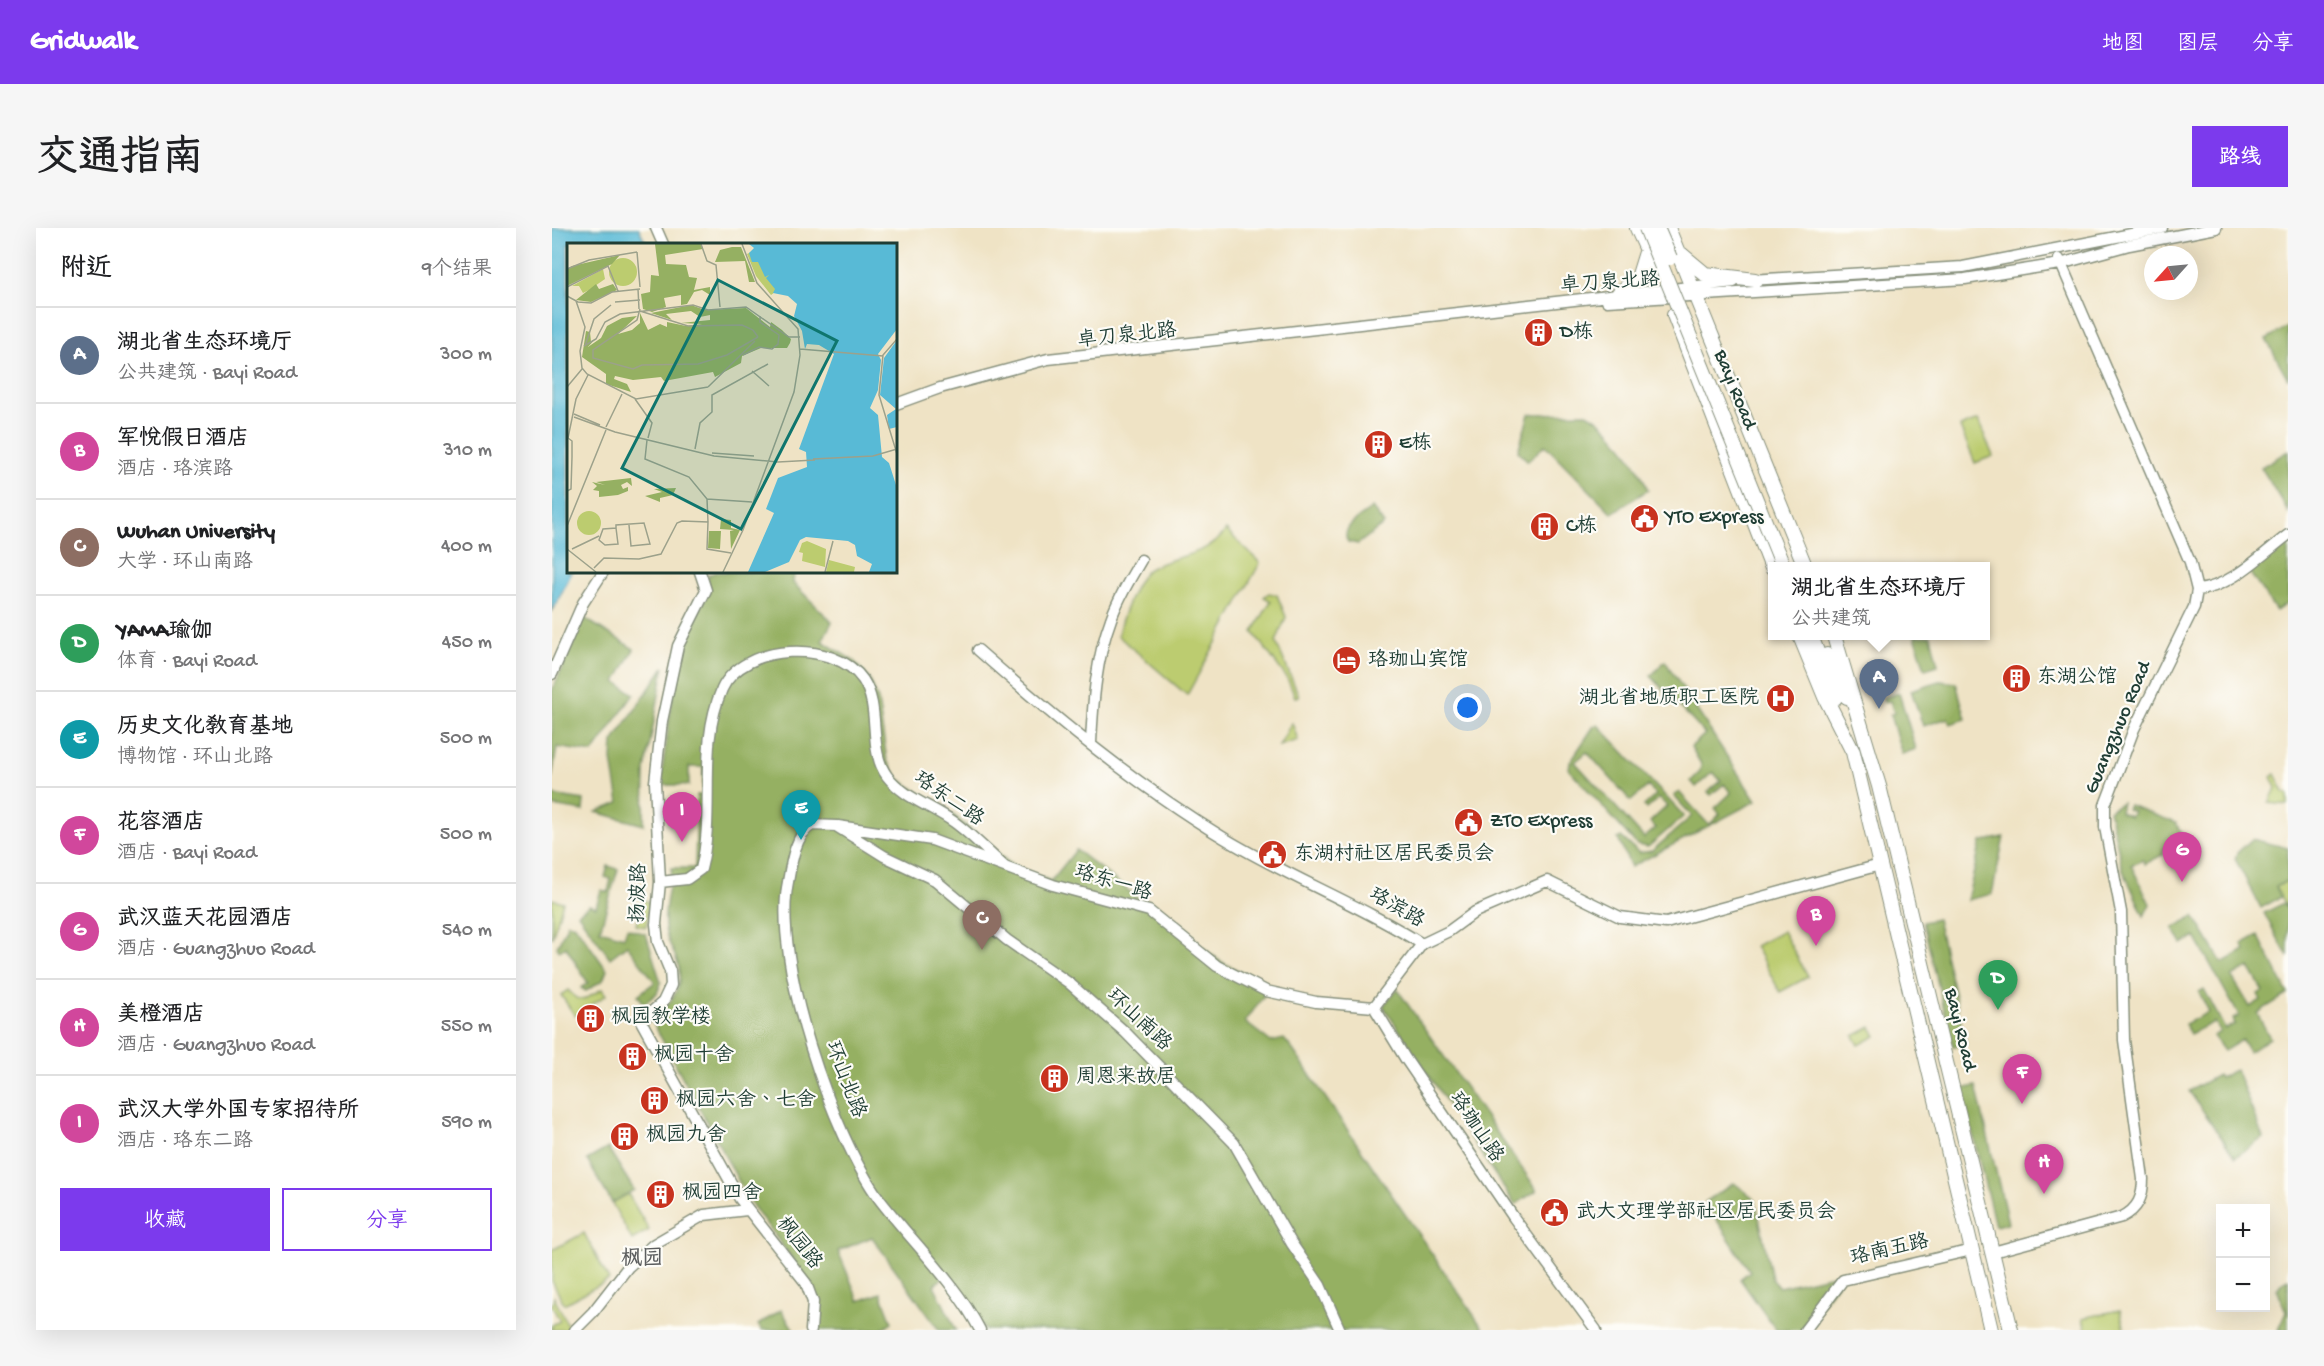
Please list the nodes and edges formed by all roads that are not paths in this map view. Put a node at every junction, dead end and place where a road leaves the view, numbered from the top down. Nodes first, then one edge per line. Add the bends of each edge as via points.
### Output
1 (656, 228) edge
2 (1657, 228) edge
3 (1668, 228) edge
4 (2162, 228) edge
5 (2216, 228) edge
6 (1643, 235) edge
7 (663, 243) edge
8 (1677, 249) junction
9 (2056, 251) junction
10 (2060, 264) junction
11 (1755, 280) junction
12 (1692, 291) junction
13 (1619, 293) junction
14 (1666, 293) junction
15 (1005, 370) junction
16 (897, 404) edge
17 (1756, 446) junction
18 (1728, 457) junction
19 (2288, 534) edge
20 (1141, 560) dead end
21 (1771, 562) edge
22 (1781, 562) edge
23 (1790, 562) edge
24 (1803, 562) edge
25 (602, 573) edge
26 (700, 573) edge
27 (2197, 590) junction
28 (1802, 640) edge
29 (1814, 640) edge
30 (1820, 640) edge
31 (1835, 640) edge
32 (978, 650) dead end
33 (1821, 651) junction
34 (552, 674) edge
35 (1866, 740) junction
36 (1090, 743) junction
37 (1853, 752) junction
38 (831, 825) junction
39 (1880, 865) junction
40 (1005, 867) junction
41 (660, 882) junction
42 (1422, 944) junction
43 (1374, 1007) junction
44 (733, 1188) joint
45 (740, 1199) junction
46 (747, 1210) junction
47 (730, 1212) junction
48 (1972, 1250) junction
49 (1993, 1252) junction
50 (574, 1330) edge
51 (811, 1330) edge
52 (980, 1330) edge
53 (1340, 1330) edge
54 (1596, 1330) edge
55 (1805, 1330) edge
56 (1991, 1330) edge
57 (2011, 1330) edge

1 - 7 street
2 - 23 main road, Bayi Road, bridge
3 - 8 main road, Bayi Road
4 - 9 street, 卓刀泉北路
5 - 10 street, 卓刀泉北路
6 - 13 main road via 1638,278
6 - 14 main road, Bayi Road
6 - 22 main road, Bayi Road, bridge
8 - 11 main road via 1705,274
8 - 12 main road, Bayi Road
9 - 10 street, Guangzhuo Road
9 - 11 street, 卓刀泉北路 via 1936,270
10 - 12 street, 卓刀泉北路 via 1940,281
10 - 27 street, Guangzhuo Road via 2190,562
11 - 12 street, 卓刀泉北路
12 - 14 street, 卓刀泉北路
12 - 17 main road, Bayi Road
13 - 14 street, 卓刀泉北路
13 - 15 street, 卓刀泉北路 via 1086,354
14 - 15 street, 卓刀泉北路
14 - 18 main road, Bayi Road
15 - 16 street, 卓刀泉北路 via 940,387
17 - 18 main road
17 - 24 main road, Bayi Road
18 - 21 main road, Bayi Road
19 - 27 street via 2225,580
20 - 36 street via 1119,599 1106,634 1095,686
25 - 34 street via 583,603
26 - 41 street, 扬波路 via 706,590 678,646 660,732 655,782
27 - 49 street, Guangzhuo Road via 2191,615 2134,729 2104,805 2121,912 2123,1021 2143,1179 2141,1196 2132,1212 2118,1219
28 - 37 main road, Bayi Road
29 - 33 main road, Bayi Road
30 - 33 main road, Bayi Road
31 - 35 main road, Bayi Road
32 - 36 street, 珞滨路
33 - 35 main road, Bayi Road
33 - 37 main road, Bayi Road
35 - 49 main road, Bayi Road
36 - 42 street, 珞滨路 via 1224,838
37 - 39 main road, Bayi Road
38 - 40 street, 珞东一路 via 932,840
38 - 52 street, 环山北路 via 812,825 805,831 791,864 785,935 798,1005 835,1111 866,1178
38 - 53 street, 环山南路 via 953,893 1007,940 1088,999 1206,1113 1245,1159 1320,1286
39 - 42 street, 珞滨路 via 1666,923 1620,917 1547,881 1476,912
39 - 48 main road, Bayi Road
40 - 41 street, 珞东二路 via 953,822 906,793 887,776 879,757 870,694 857,673 825,654 795,652 749,663 727,681 717,703 710,737 701,868 687,879
40 - 43 street, 珞东一路 via 1053,885 1149,911 1217,966 1266,990 1316,1002
41 - 44 street, 扬波路 via 656,934 670,970 671,985 663,1002 641,1021
42 - 43 street
43 - 54 street, 珞珈山路 via 1514,1218
44 - 45 street, 枫园路
45 - 46 street, 枫园路
45 - 47 street
46 - 47 street
46 - 51 street, 枫园路 via 806,1283 813,1302
47 - 50 street via 696,1219 639,1255
48 - 55 street, 珞南五路 via 1843,1280
48 - 56 main road, Bayi Road
49 - 57 main road, Bayi Road

